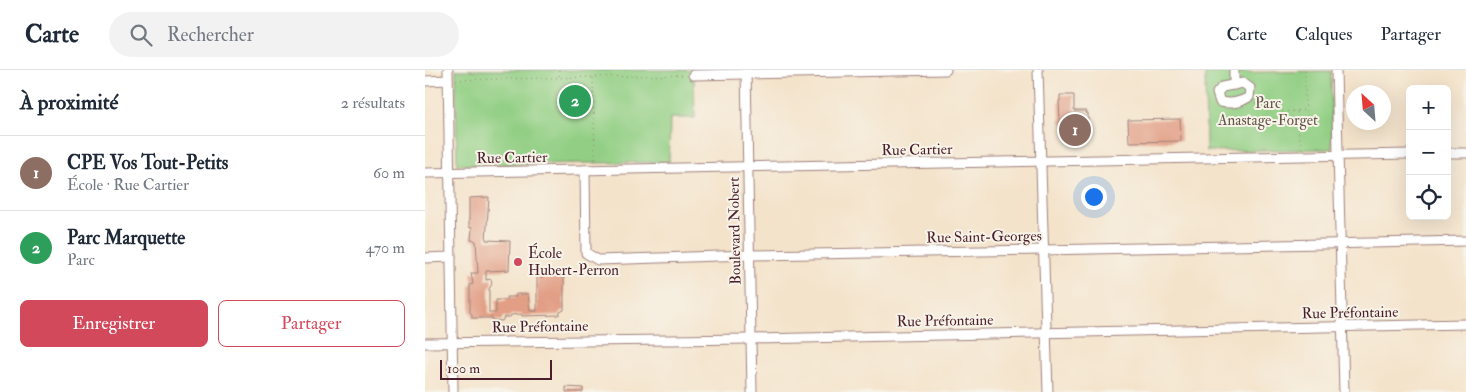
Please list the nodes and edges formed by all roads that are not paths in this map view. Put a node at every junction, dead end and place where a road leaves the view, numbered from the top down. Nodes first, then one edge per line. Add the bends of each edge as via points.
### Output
1 (448, 70) edge
2 (946, 70) edge
3 (1038, 70) edge
4 (1234, 70) edge
5 (1336, 70) edge
6 (746, 72) edge
7 (693, 75) road end
8 (448, 80) junction
9 (425, 81) edge
10 (1234, 85) junction
11 (1451, 153) edge
12 (1466, 153) edge
13 (1406, 154) edge
14 (1338, 155) junction
15 (1040, 161) junction
16 (748, 167) junction
17 (585, 170) junction
18 (425, 173) edge
19 (449, 173) junction
20 (1466, 241) edge
21 (1340, 244) junction
22 (1043, 250) junction
23 (749, 255) junction
24 (451, 257) junction
25 (425, 258) edge
26 (1466, 324) edge
27 (1342, 327) junction
28 (1047, 333) junction
29 (751, 339) junction
30 (452, 342) junction
31 (425, 343) edge
32 (453, 392) edge
33 (752, 392) edge
34 (1048, 392) edge
35 (1344, 392) edge

1 - 8 street
2 - 6 street
3 - 15 street
4 - 10 street
5 - 14 street
6 - 7 street
6 - 16 street, Boulevard Nobert
8 - 9 street
8 - 19 street
10 - 10 street via 1221,87 1217,93 1220,102 1231,104 1249,97 1250,88 1243,83
11 - 12 street
13 - 14 street, Rue Cartier
14 - 15 street, Rue Cartier
14 - 21 street
15 - 16 street, Rue Cartier
15 - 22 street
16 - 17 street, Rue Cartier
16 - 23 street, Boulevard Nobert
17 - 19 street, Rue Cartier
17 - 23 street, Rue Saint-Georges via 587,253 598,260
18 - 19 street, Rue Cartier
19 - 24 street
20 - 21 street, Rue Saint-Georges
21 - 22 street, Rue Saint-Georges
21 - 27 street
22 - 23 street, Rue Saint-Georges
22 - 28 street
23 - 29 street, Boulevard Nobert
24 - 25 street
24 - 30 street
26 - 27 street, Rue Préfontaine
27 - 28 street, Rue Préfontaine
27 - 35 street
28 - 29 street, Rue Préfontaine
28 - 34 street
29 - 30 street, Rue Préfontaine
29 - 33 street, Boulevard Nobert
30 - 31 street, Rue Préfontaine
30 - 32 street

